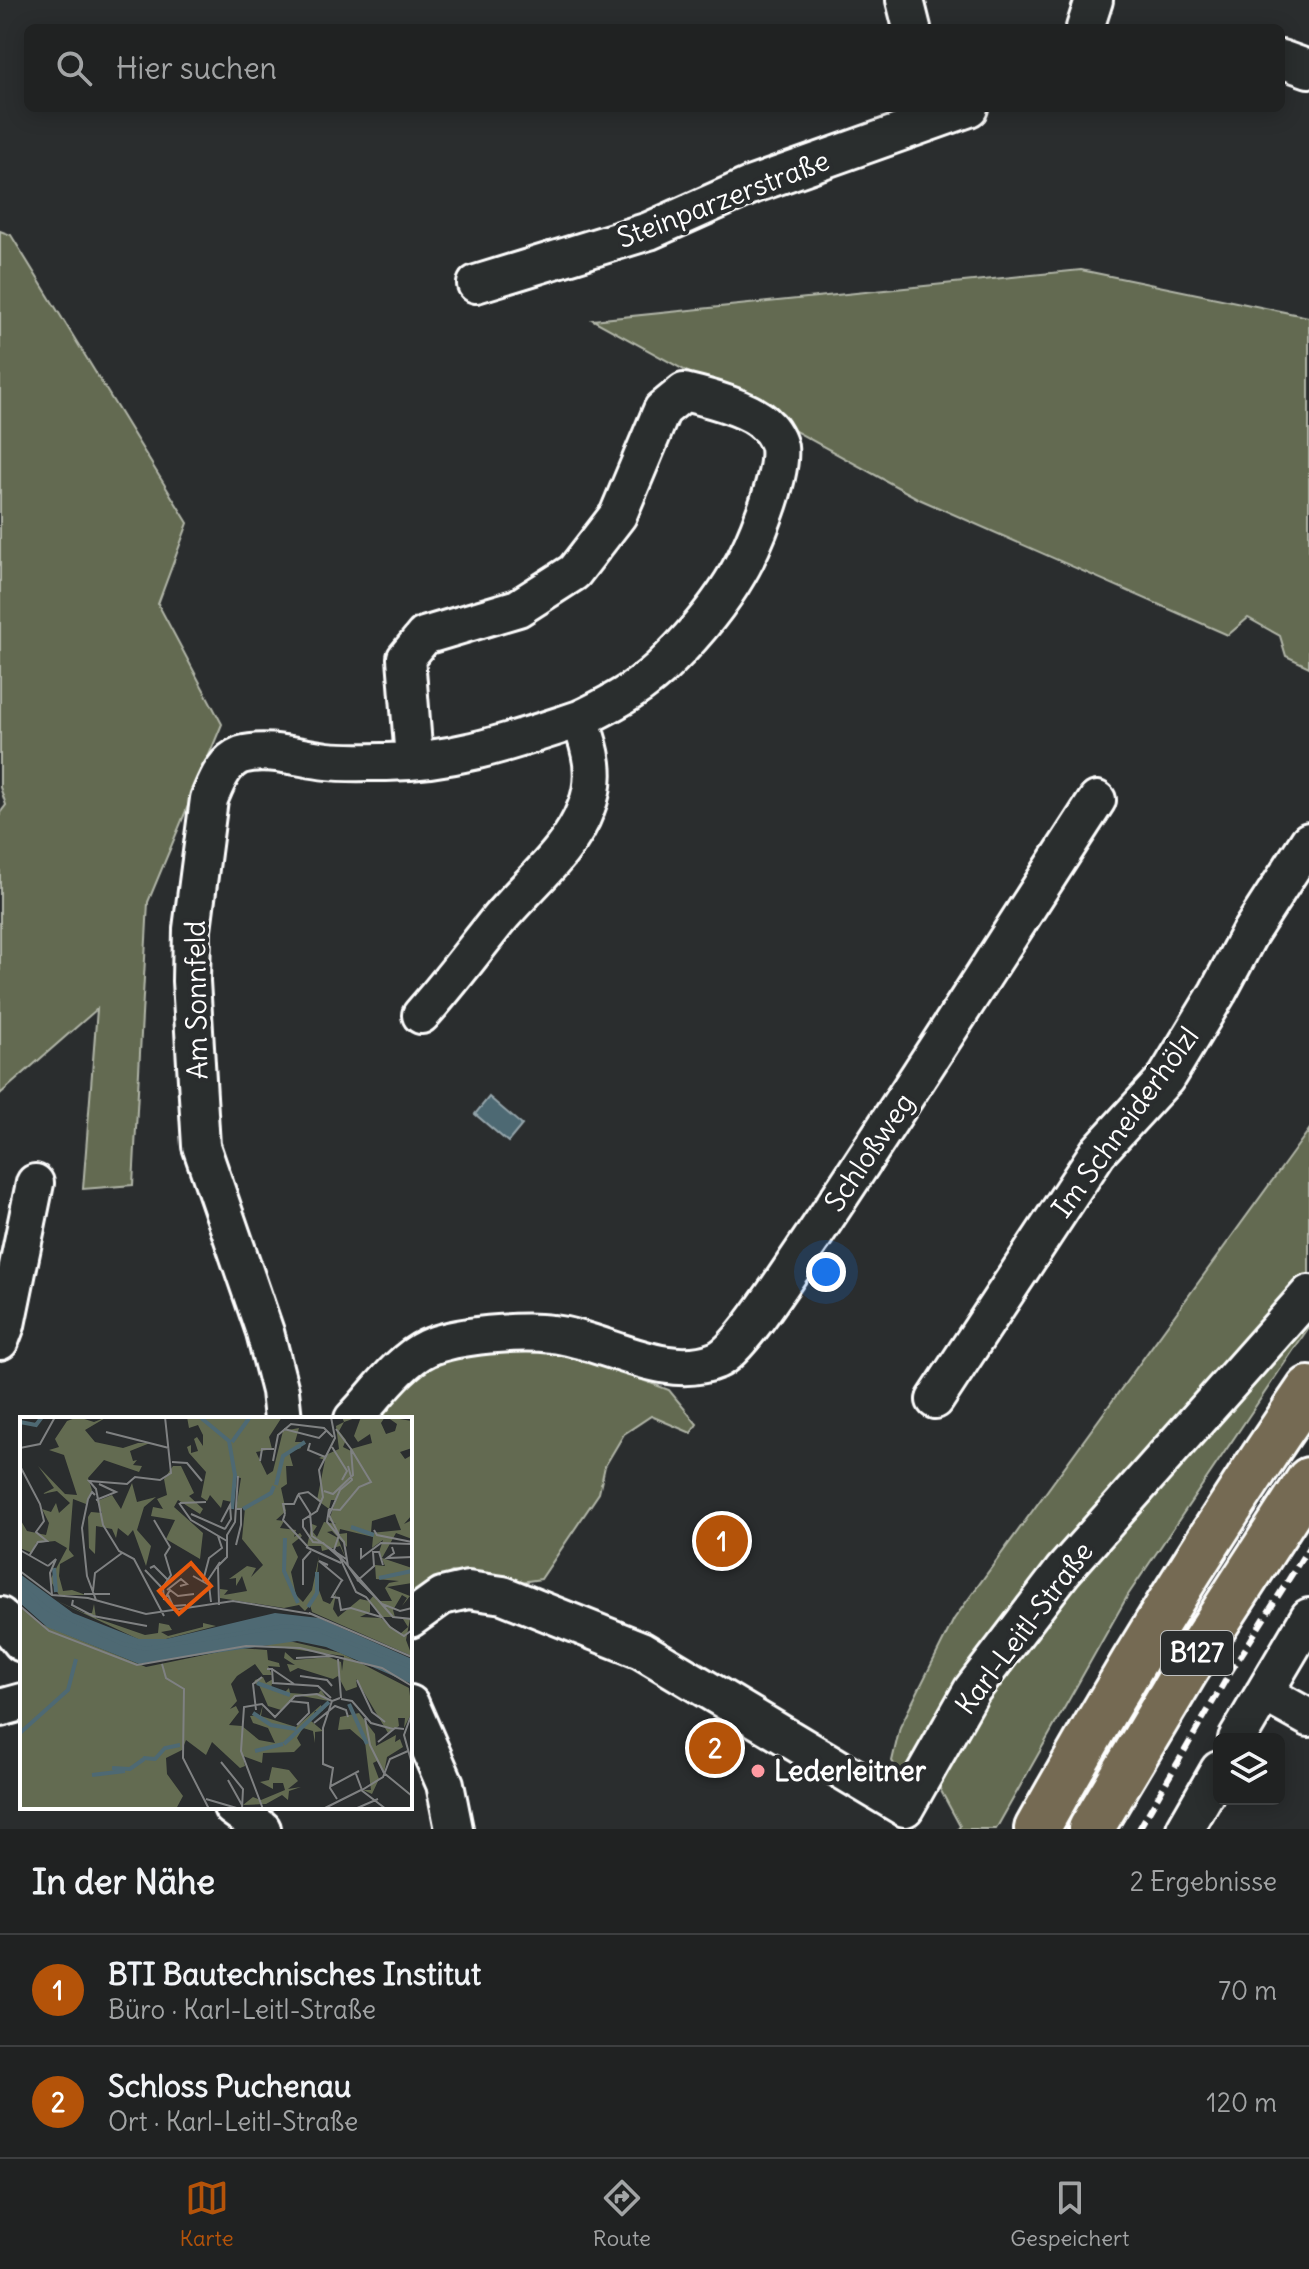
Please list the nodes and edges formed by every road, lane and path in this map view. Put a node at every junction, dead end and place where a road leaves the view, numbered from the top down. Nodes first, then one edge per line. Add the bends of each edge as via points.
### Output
1 (905, 0) edge
2 (1094, 0) edge
3 (911, 24) edge
4 (1086, 24) edge
5 (1285, 60) edge
6 (1309, 69) edge
7 (946, 112) edge
8 (476, 284) dead end
9 (580, 719) junction
10 (414, 759) junction
11 (1097, 800) dead end
12 (1309, 841) edge
13 (421, 1015) dead end
14 (35, 1183) dead end
15 (1309, 1294) edge
16 (0, 1341) edge
17 (1309, 1389) edge
18 (935, 1400) dead end
19 (283, 1417) edge
20 (355, 1417) edge
21 (1309, 1480) edge
22 (0, 1616) edge
23 (1309, 1617) edge
24 (412, 1618) edge
25 (20, 1641) edge
26 (1264, 1693) junction
27 (20, 1703) edge
28 (0, 1708) edge
29 (412, 1709) edge
30 (1309, 1718) edge
31 (1241, 1733) edge
32 (1213, 1780) edge
33 (235, 1809) edge
34 (262, 1829) edge
35 (454, 1829) edge
36 (1037, 1829) edge
37 (1091, 1829) edge
38 (1185, 1829) edge

1 - 3 street
2 - 4 street
5 - 6 street
7 - 8 street, Steinparzerstraße via 752,185 649,231
9 - 10 street, Am Sonnfeld via 497,746
9 - 10 street, Am Sonnfeld via 628,696 671,659 738,573 777,474 779,445 766,424 717,399 684,392 662,410 618,515 574,572 518,608 424,636 406,658
9 - 13 street via 594,772 587,807 572,837
10 - 19 street, Am Sonnfeld via 241,755 217,778 209,799 192,929 201,1146 265,1332
11 - 20 street, Schloßweg via 912,1088 737,1345 720,1359 699,1366 662,1363 554,1334 485,1335 426,1348
12 - 18 street, Im Schneiderhölzl via 1166,1078 1098,1152
14 - 16 street
15 - 24 street, Karl-Leitl-Straße via 1063,1571 972,1690 905,1808 641,1650 503,1595 468,1590 442,1596
17 - 36 main road, B127 via 1172,1596
21 - 37 main road, B127
22 - 25 street
23 - 26 street
26 - 30 street
26 - 31 street
27 - 28 street
29 - 35 street via 445,1784
32 - 38 street
33 - 34 street

